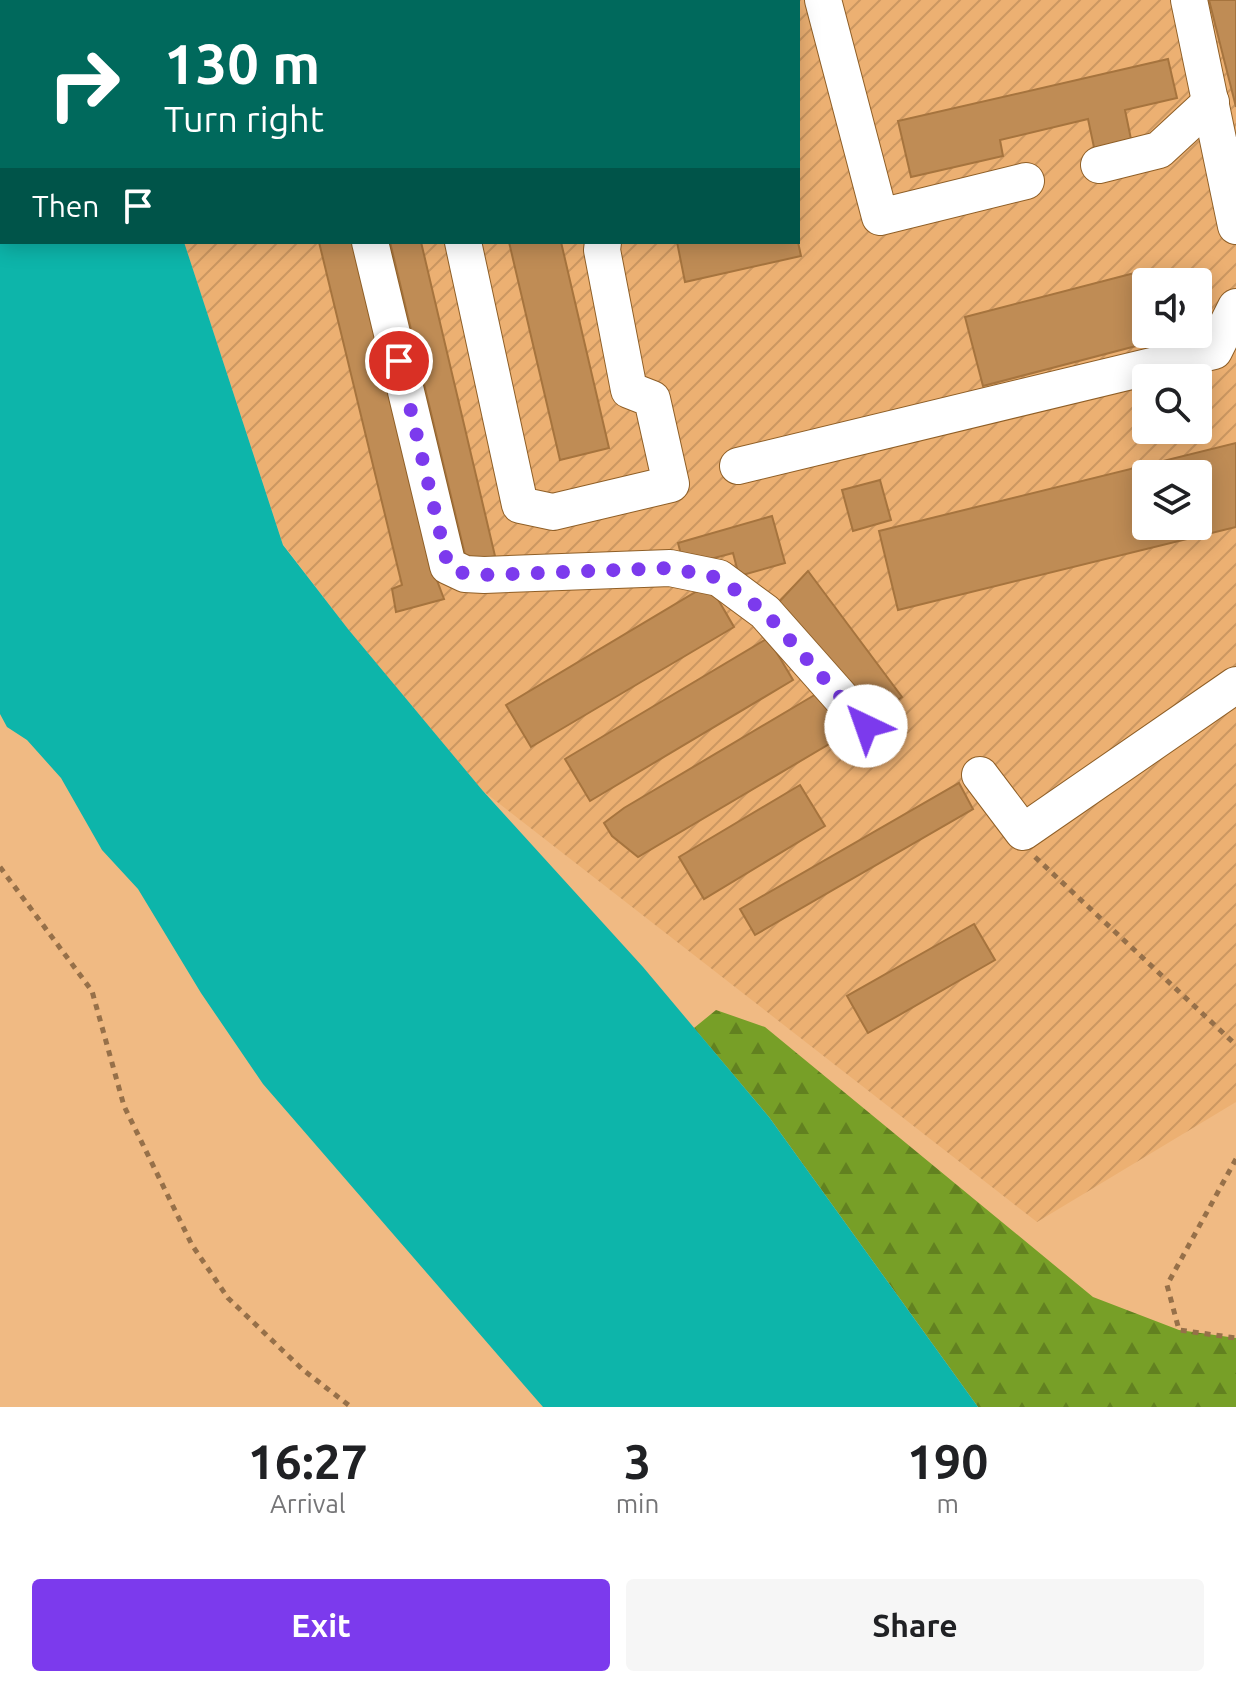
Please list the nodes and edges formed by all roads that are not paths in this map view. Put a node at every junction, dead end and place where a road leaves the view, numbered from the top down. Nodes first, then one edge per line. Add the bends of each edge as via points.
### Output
1 (823, 0) edge
2 (1189, 0) edge
3 (1211, 102) junction
4 (1099, 165) dead end
5 (1026, 181) dead end
6 (1236, 226) edge
7 (370, 244) edge
8 (463, 244) edge
9 (603, 244) edge
10 (1236, 307) edge
11 (738, 466) dead end
12 (1236, 685) edge
13 (866, 726) dead end
14 (980, 775) dead end

1 - 5 lane via 880,217
2 - 3 lane
3 - 4 lane via 1159,150
3 - 6 lane
7 - 13 lane via 448,566 484,575 670,568 719,578 765,612
8 - 9 lane via 520,505 553,512 671,484 652,399 629,390
10 - 11 lane via 1214,351
12 - 14 lane via 1023,832

